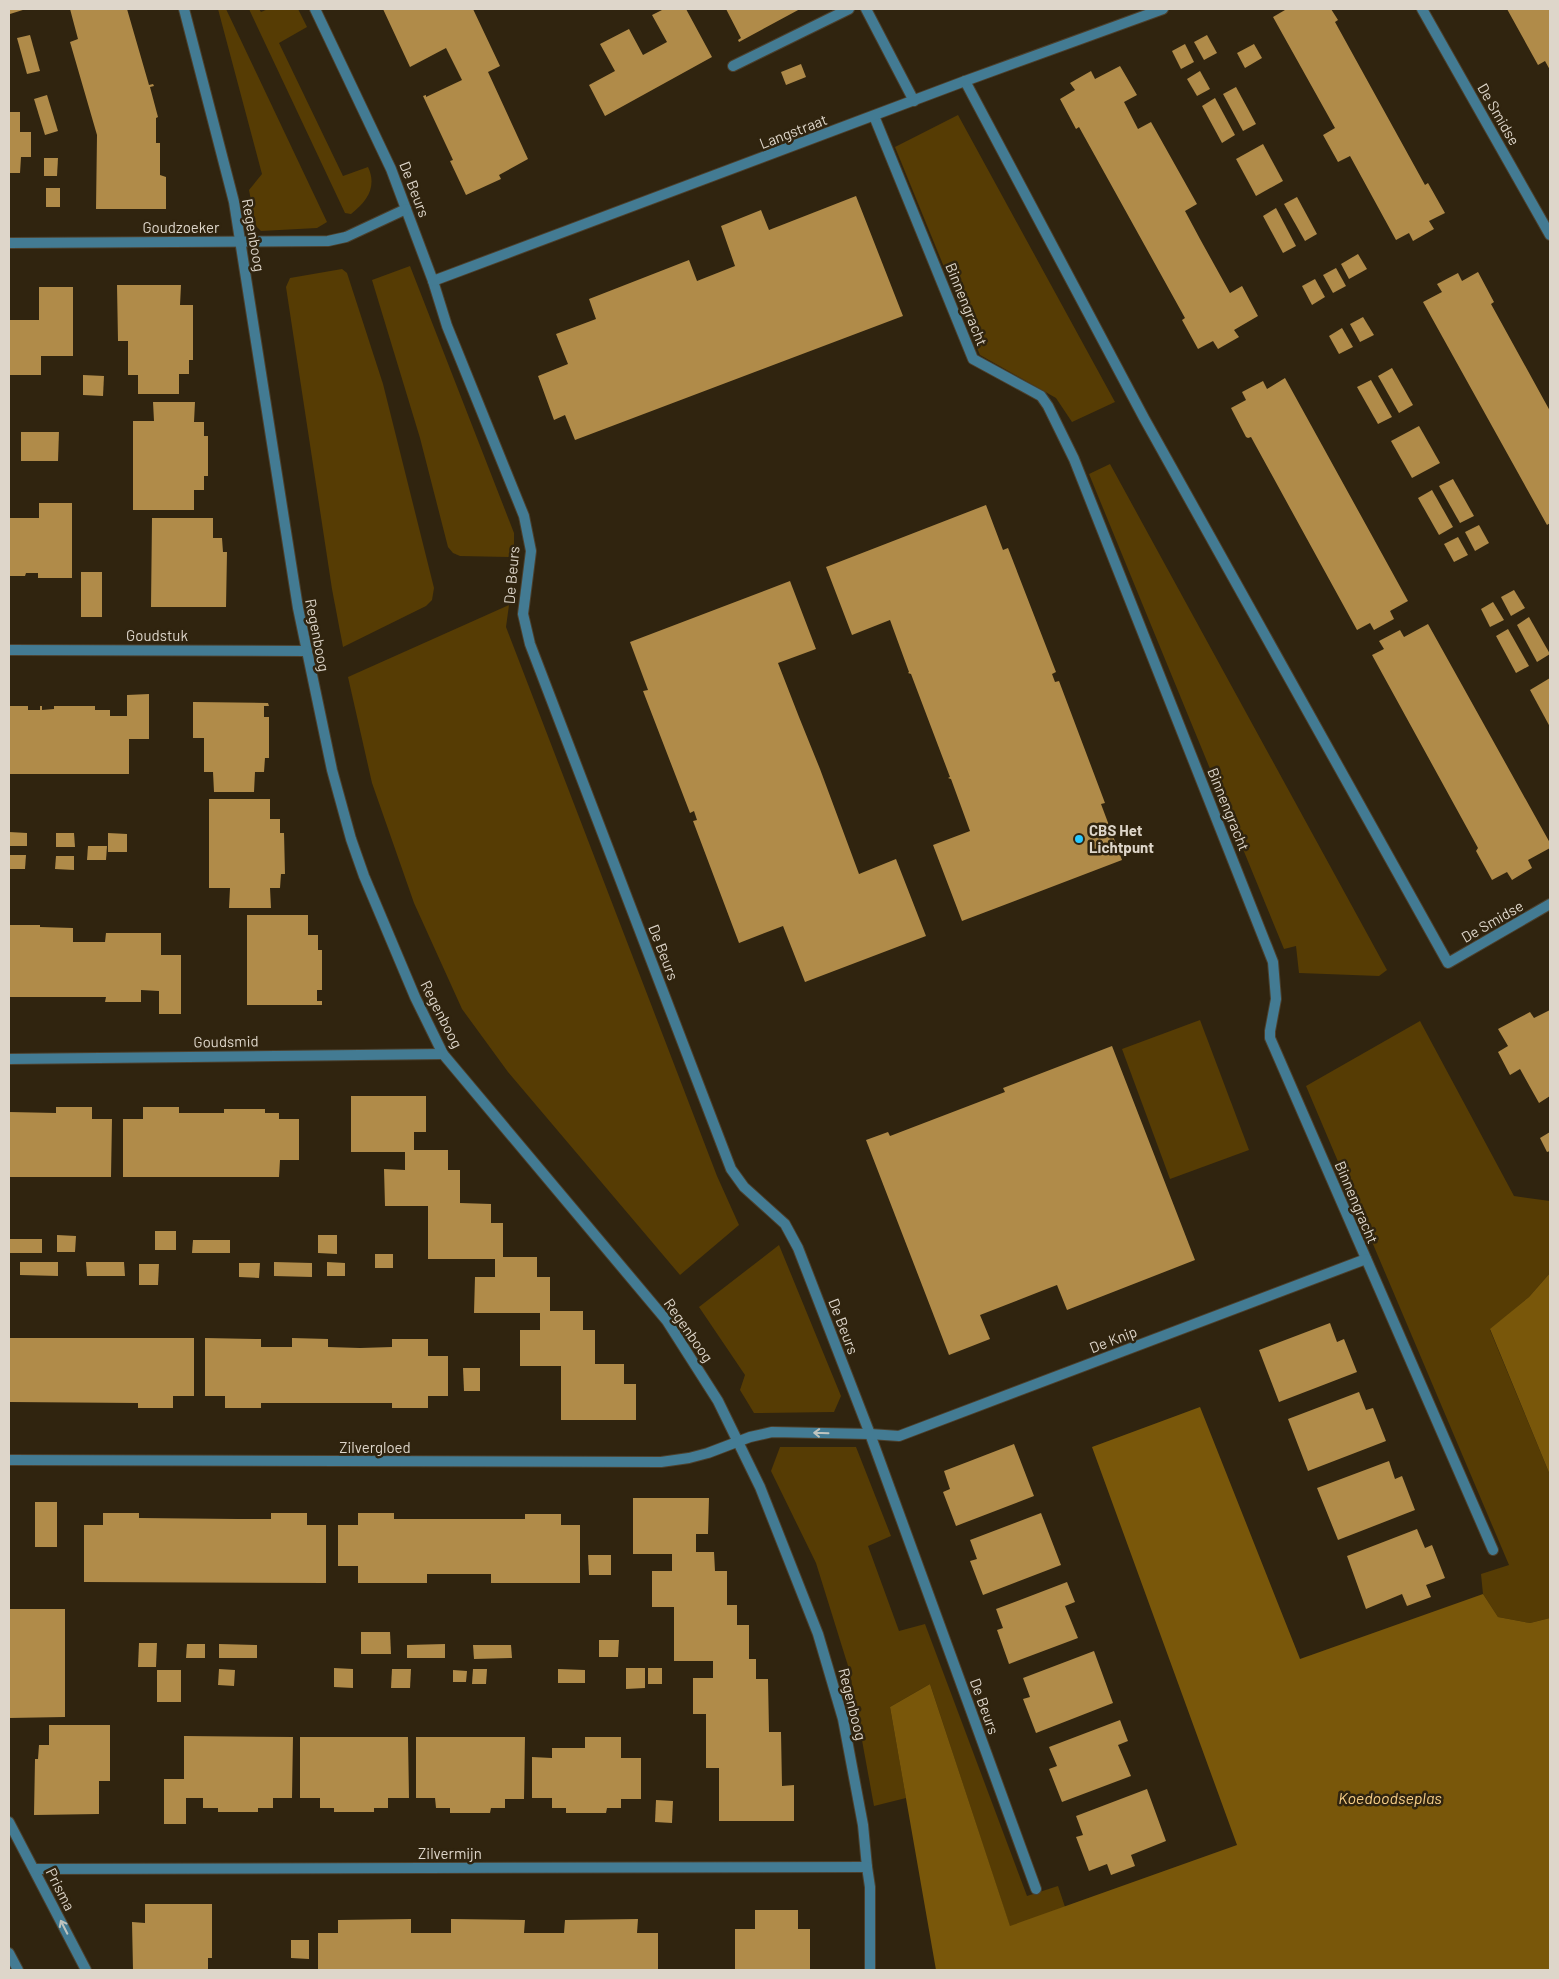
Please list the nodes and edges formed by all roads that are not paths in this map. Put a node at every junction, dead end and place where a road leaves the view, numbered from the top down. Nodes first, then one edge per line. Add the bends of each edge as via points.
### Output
1 (184, 9) edge
2 (315, 9) edge
3 (849, 9) edge
4 (866, 9) edge
5 (1163, 9) edge
6 (1422, 9) edge
7 (733, 66) dead end
8 (965, 81) junction
9 (914, 101) junction
10 (874, 116) junction
11 (406, 208) junction
12 (1550, 235) edge
13 (241, 242) junction
14 (9, 243) edge
15 (433, 281) junction
16 (9, 650) edge
17 (306, 651) junction
18 (1550, 904) edge
19 (443, 1054) junction
20 (9, 1059) edge
21 (1366, 1259) junction
22 (870, 1434) junction
23 (738, 1441) junction
24 (9, 1460) edge
25 (1493, 1550) dead end
26 (9, 1822) edge
27 (868, 1867) junction
28 (34, 1869) junction
29 (1036, 1889) dead end
30 (9, 1954) edge
31 (18, 1970) edge
32 (86, 1970) edge
33 (870, 1970) edge

1 - 13 street, Regenboog via 234,202
2 - 11 street, De Beurs via 391,169
3 - 7 street
4 - 9 street
5 - 8 street, Langstraat
6 - 12 street, De Smidse
8 - 9 street, Langstraat
8 - 18 street, De Smidse via 1144,418 1448,963
9 - 10 street, Langstraat
10 - 15 street, Langstraat
10 - 21 street, Binnengracht via 973,359 1041,396 1074,459 1273,962 1276,999 1270,1038
11 - 13 street, Goudzoeker via 346,237 328,241
11 - 15 street, De Beurs
13 - 14 street, Goudzoeker
13 - 17 street, Regenboog
15 - 22 street, De Beurs via 447,326 524,516 531,551 523,614 534,653 731,1169 744,1187 785,1224 798,1248
16 - 17 street, Goudstuk
17 - 19 street, Regenboog via 351,839 411,988
19 - 20 street, Goudsmid
19 - 23 street, Regenboog via 667,1321 718,1401
21 - 22 street, De Knip via 899,1436
21 - 25 street, Binnengracht
22 -> 23 street, De Knip via 772,1432
22 - 29 street, De Beurs
23 - 24 street, Zilvergloed via 708,1453 661,1462
23 - 27 street, Regenboog via 782,1541 831,1675 843,1719
26 - 28 street, Prisma
27 - 28 street, Zilvermijn
27 - 33 street, Regenboog
32 -> 28 street, Prisma
30 - 31 street

